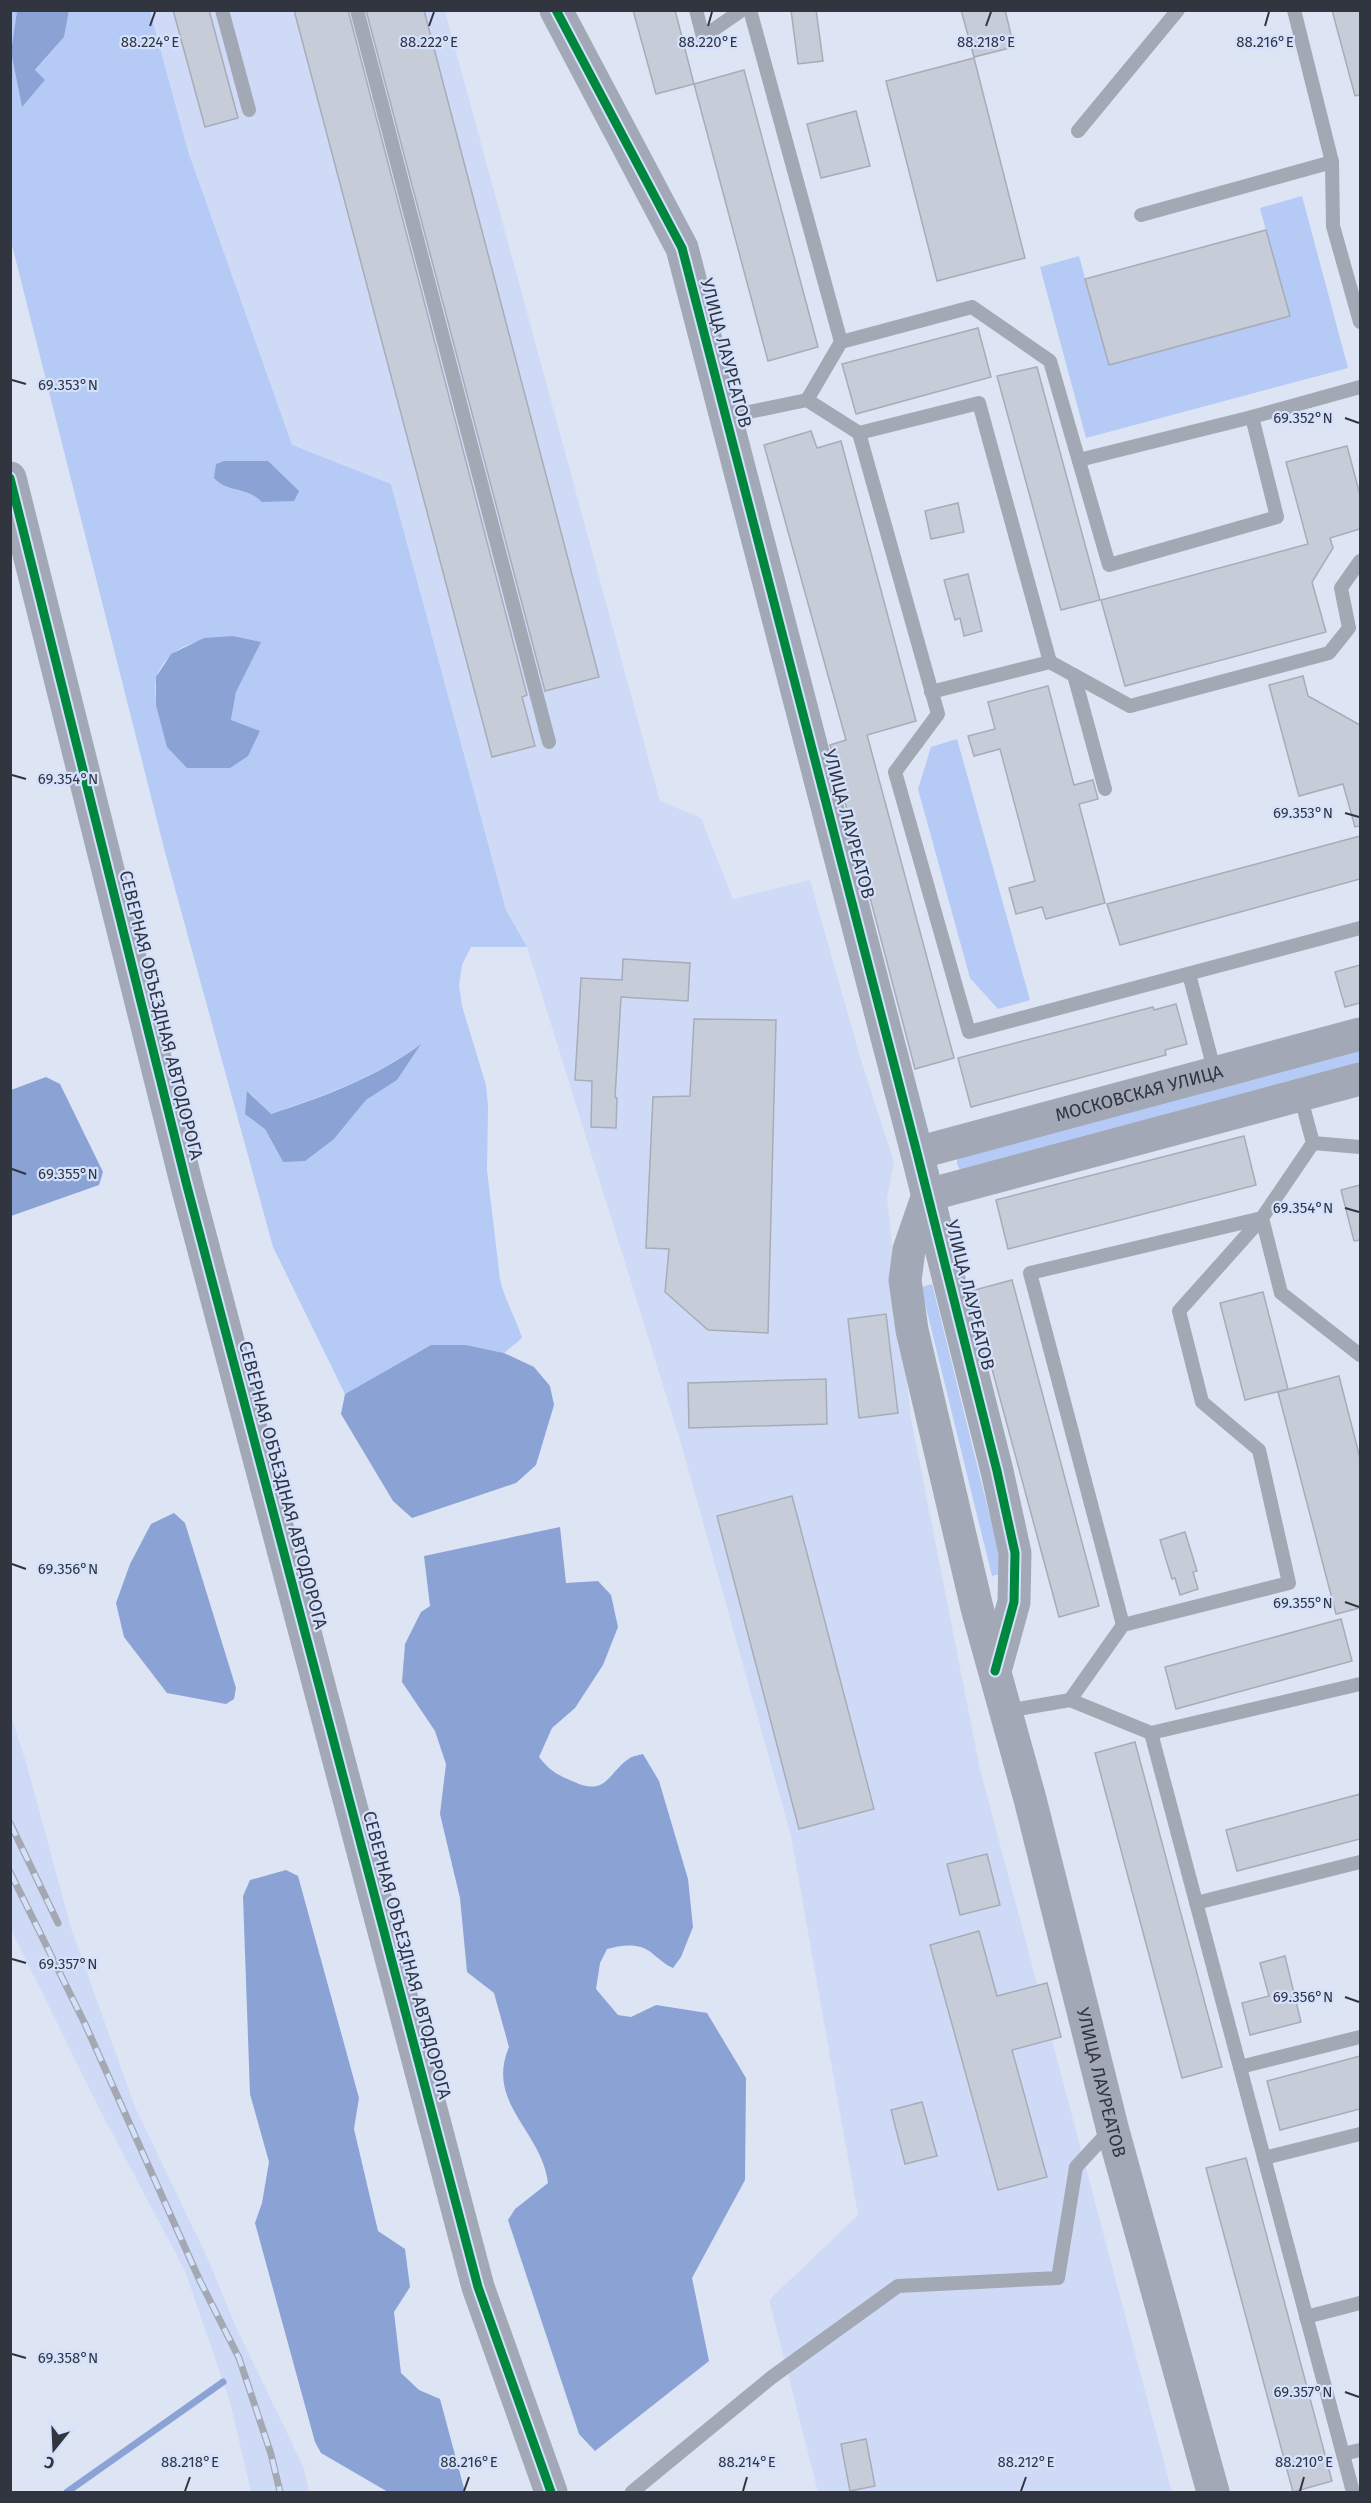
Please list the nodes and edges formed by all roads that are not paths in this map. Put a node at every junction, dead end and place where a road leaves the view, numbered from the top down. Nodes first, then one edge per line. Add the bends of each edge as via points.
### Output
1 (222, 10) edge
2 (357, 10) edge
3 (556, 10) edge
4 (696, 10) edge
5 (742, 10) edge
6 (750, 10) edge
7 (1178, 10) edge
8 (1294, 10) edge
9 (249, 110) dead end
10 (1078, 131) dead end
11 (1332, 162) junction
12 (1141, 215) dead end
13 (1360, 322) edge
14 (841, 342) junction
15 (1360, 387) edge
16 (807, 400) junction
17 (726, 417) junction
18 (1252, 417) junction
19 (859, 433) junction
20 (1079, 460) junction
21 (10, 478) edge
22 (1360, 561) edge
23 (1050, 662) junction
24 (1074, 675) junction
25 (931, 692) junction
26 (549, 742) dead end
27 (1105, 789) dead end
28 (1360, 928) edge
29 (1189, 974) junction
30 (1360, 1034) edge
31 (1215, 1073) junction
32 (1360, 1079) edge
33 (1300, 1095) junction
34 (1313, 1143) junction
35 (1360, 1147) edge
36 (917, 1153) junction
37 (928, 1195) junction
38 (1262, 1218) junction
39 (1360, 1354) edge
40 (1123, 1625) junction
41 (995, 1671) junction
42 (1360, 1684) edge
43 (1070, 1700) junction
44 (1006, 1712) junction
45 (1151, 1733) junction
46 (1360, 1862) edge
47 (1196, 1903) junction
48 (1360, 2037) edge
49 (1240, 2067) junction
50 (1113, 2131) junction
51 (1360, 2134) edge
52 (1264, 2158) junction
53 (1360, 2303) edge
54 (1306, 2317) junction
55 (1360, 2450) edge
56 (1343, 2454) junction
57 (551, 2493) edge
58 (632, 2493) edge
59 (1213, 2493) edge
60 (1353, 2493) edge

1 - 9 lane
2 - 26 lane
3 - 17 street, УЛИЦА ЛАУРЕАТОВ via 681,248
4 - 5 lane via 703,37
6 - 14 lane
7 - 10 lane
8 - 11 lane
11 - 12 lane
11 - 13 lane via 1333,226
14 - 16 lane
14 - 20 lane via 972,307 1050,361
15 - 18 lane
16 - 17 lane
16 - 19 lane
17 - 36 street, УЛИЦА ЛАУРЕАТОВ
18 - 20 lane
18 - 20 lane via 1277,516 1109,565
19 - 23 lane via 979,403
19 - 25 lane
21 - 57 street, СЕВЕРНАЯ ОБЪЕЗДНАЯ АВТОДОРОГА via 186,1186 478,2287
22 - 24 lane via 1341,588 1349,628 1329,653 1130,706
23 - 24 lane
23 - 25 lane
24 - 27 lane
25 - 29 lane via 938,714 895,772 969,1032
28 - 29 lane
29 - 31 lane
30 - 31 street, МОСКОВСКАЯ УЛИЦА
31 - 36 street, МОСКОВСКАЯ УЛИЦА
32 - 33 street
33 - 34 lane
33 - 37 street
34 - 35 lane
34 - 38 lane
36 - 37 street, УЛИЦА ЛАУРЕАТОВ
37 - 41 street, УЛИЦА ЛАУРЕАТОВ via 1015,1553 1014,1602
37 - 41 street, УЛИЦА ЛАУРЕАТОВ via 909,1250 905,1280 942,1463
38 - 39 lane via 1281,1293
38 - 40 lane via 1179,1311 1202,1402 1259,1450 1289,1583
38 - 40 lane via 1030,1273
40 - 43 lane
41 - 44 street, УЛИЦА ЛАУРЕАТОВ
42 - 45 lane
43 - 44 lane
43 - 45 lane
44 - 50 street, УЛИЦА ЛАУРЕАТОВ
45 - 47 lane
46 - 47 lane
47 - 49 lane
48 - 49 lane
49 - 52 lane
50 - 58 lane via 1076,2167 1058,2278 898,2286 771,2377
50 - 59 street, УЛИЦА ЛАУРЕАТОВ
51 - 52 lane
52 - 54 lane
53 - 54 lane
54 - 56 lane
55 - 56 lane
56 - 60 lane

